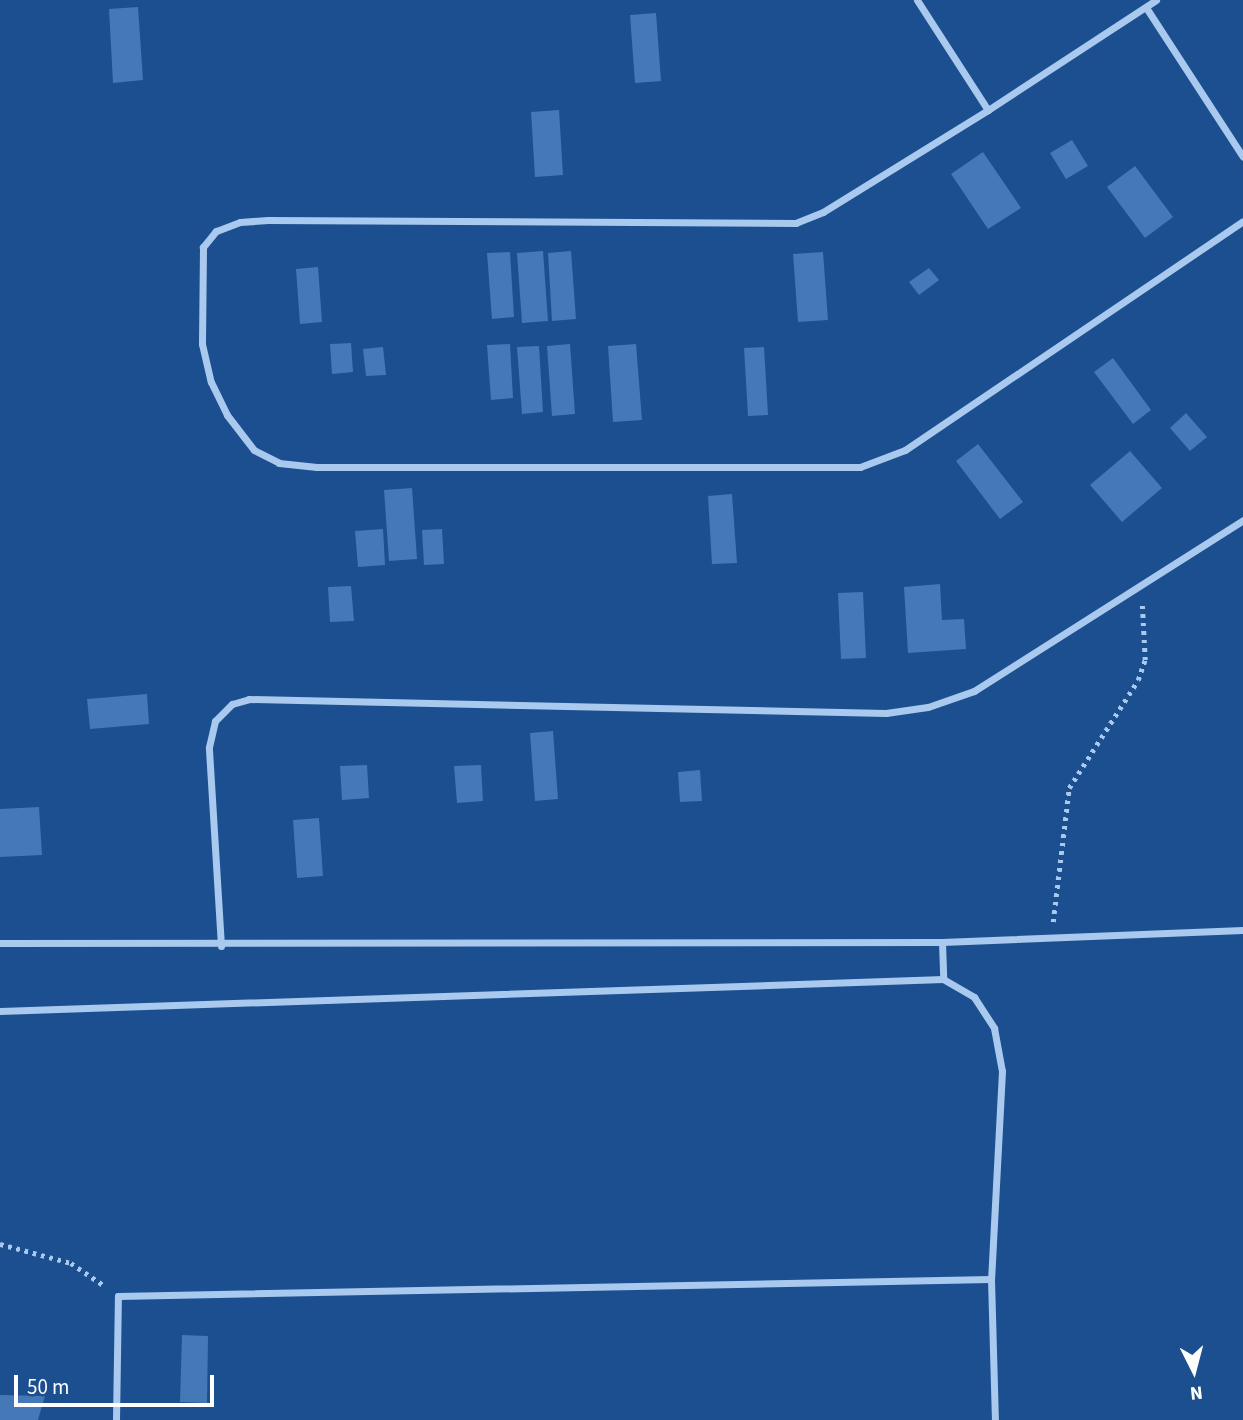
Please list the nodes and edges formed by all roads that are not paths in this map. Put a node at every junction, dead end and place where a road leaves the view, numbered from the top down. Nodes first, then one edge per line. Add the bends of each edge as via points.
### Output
1 (917, 0) edge
2 (1156, 0) edge
3 (1147, 9) junction
4 (988, 110) junction
5 (1243, 157) edge
6 (1243, 220) edge
7 (1243, 520) edge
8 (1243, 930) edge
9 (942, 942) junction
10 (0, 943) edge
11 (221, 946) junction
12 (943, 979) junction
13 (0, 1012) edge
14 (991, 1279) junction
15 (116, 1420) edge
16 (995, 1420) edge

1 - 4 street
2 - 3 street
3 - 4 street
3 - 5 street
4 - 6 street via 823,212 796,223 240,222 216,231 203,247 202,344 211,382 227,415 254,450 279,463 331,467 860,467 905,450
7 - 11 street via 974,691 929,707 886,713 249,698 232,704 215,721 209,747
8 - 9 street
9 - 11 street
9 - 12 street
10 - 11 street
12 - 13 street
12 - 14 street via 974,997 994,1028 1002,1071
14 - 15 street via 118,1296
14 - 16 street

